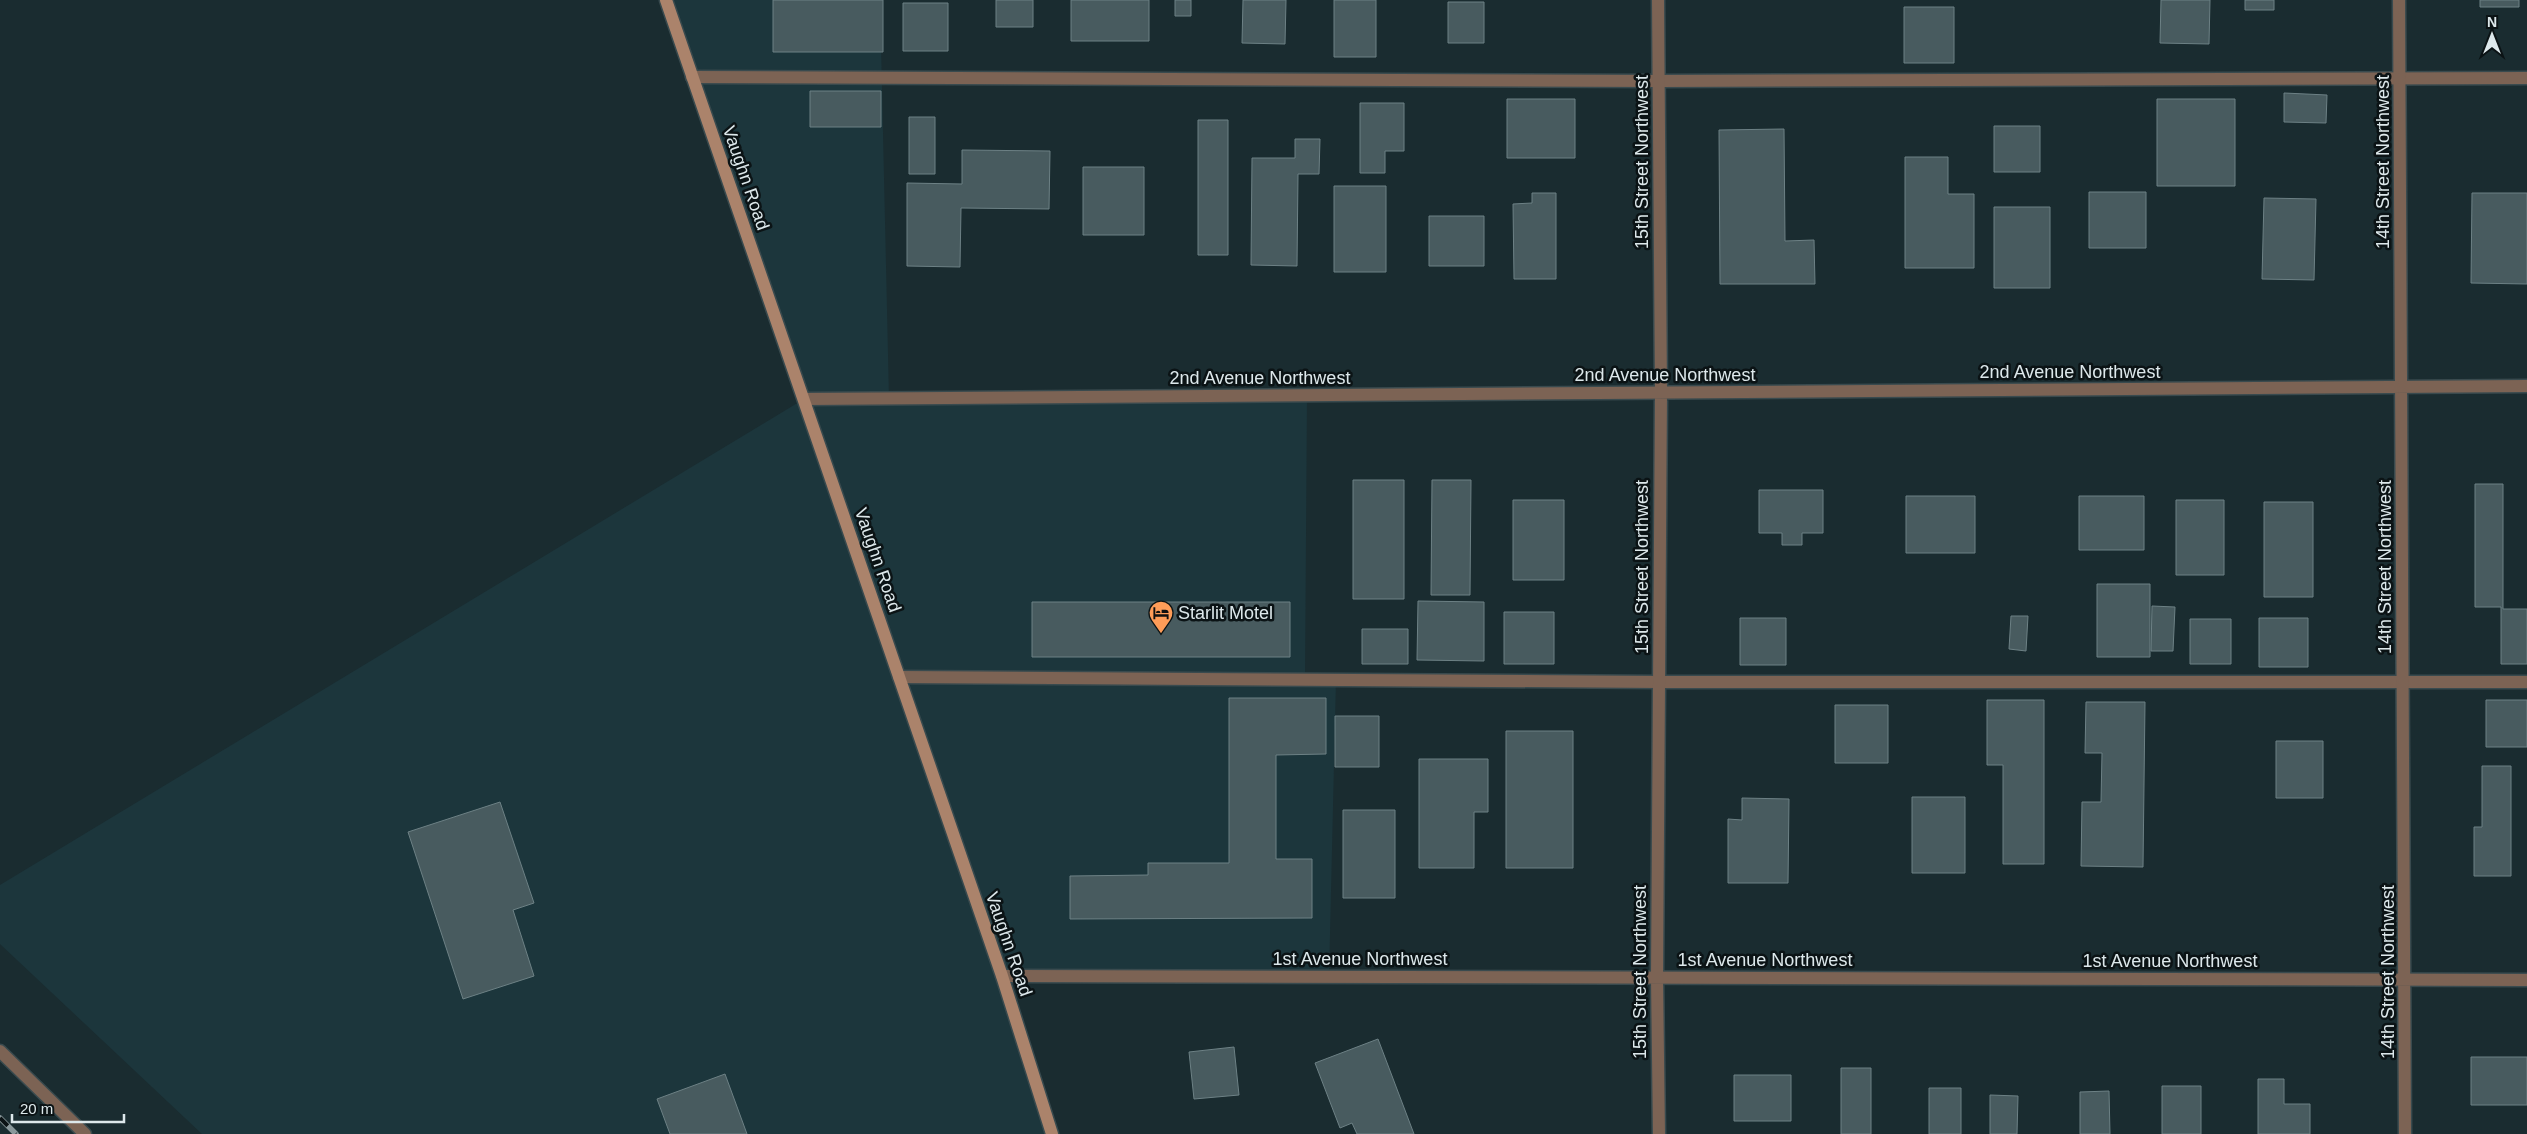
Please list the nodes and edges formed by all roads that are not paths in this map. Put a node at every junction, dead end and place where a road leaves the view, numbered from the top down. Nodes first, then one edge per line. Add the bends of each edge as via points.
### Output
1 (666, 0) edge
2 (1658, 0) edge
3 (2399, 0) edge
4 (692, 77) junction
5 (2400, 78) junction
6 (2527, 78) edge
7 (1659, 81) junction
8 (2527, 386) edge
9 (2402, 387) junction
10 (1661, 392) junction
11 (804, 399) junction
12 (899, 676) junction
13 (1659, 682) junction
14 (2403, 682) junction
15 (2527, 682) edge
16 (1002, 976) junction
17 (1657, 978) junction
18 (2406, 980) junction
19 (2527, 980) edge
20 (0, 1051) edge
21 (85, 1134) edge
22 (1052, 1134) edge
23 (1658, 1134) edge
24 (2405, 1134) edge

1 - 4 main road, Vaughn Road
2 - 7 street, 15th Street Northwest
3 - 5 street, 14th Street Northwest
4 - 7 street
4 - 11 main road, Vaughn Road
5 - 6 street
5 - 7 street
5 - 9 street, 14th Street Northwest
7 - 10 street, 15th Street Northwest
8 - 9 street, 2nd Avenue Northwest
9 - 10 street, 2nd Avenue Northwest
9 - 14 street, 14th Street Northwest
10 - 11 street, 2nd Avenue Northwest
10 - 13 street, 15th Street Northwest
11 - 12 main road, Vaughn Road
12 - 13 street
12 - 16 main road, Vaughn Road
13 - 14 street
13 - 17 street, 15th Street Northwest
14 - 15 street
14 - 18 street, 14th Street Northwest
16 - 17 street, 1st Avenue Northwest
16 - 22 main road, Vaughn Road
17 - 18 street, 1st Avenue Northwest
17 - 23 street, 15th Street Northwest
18 - 19 street, 1st Avenue Northwest
18 - 24 street, 14th Street Northwest
20 - 21 street

